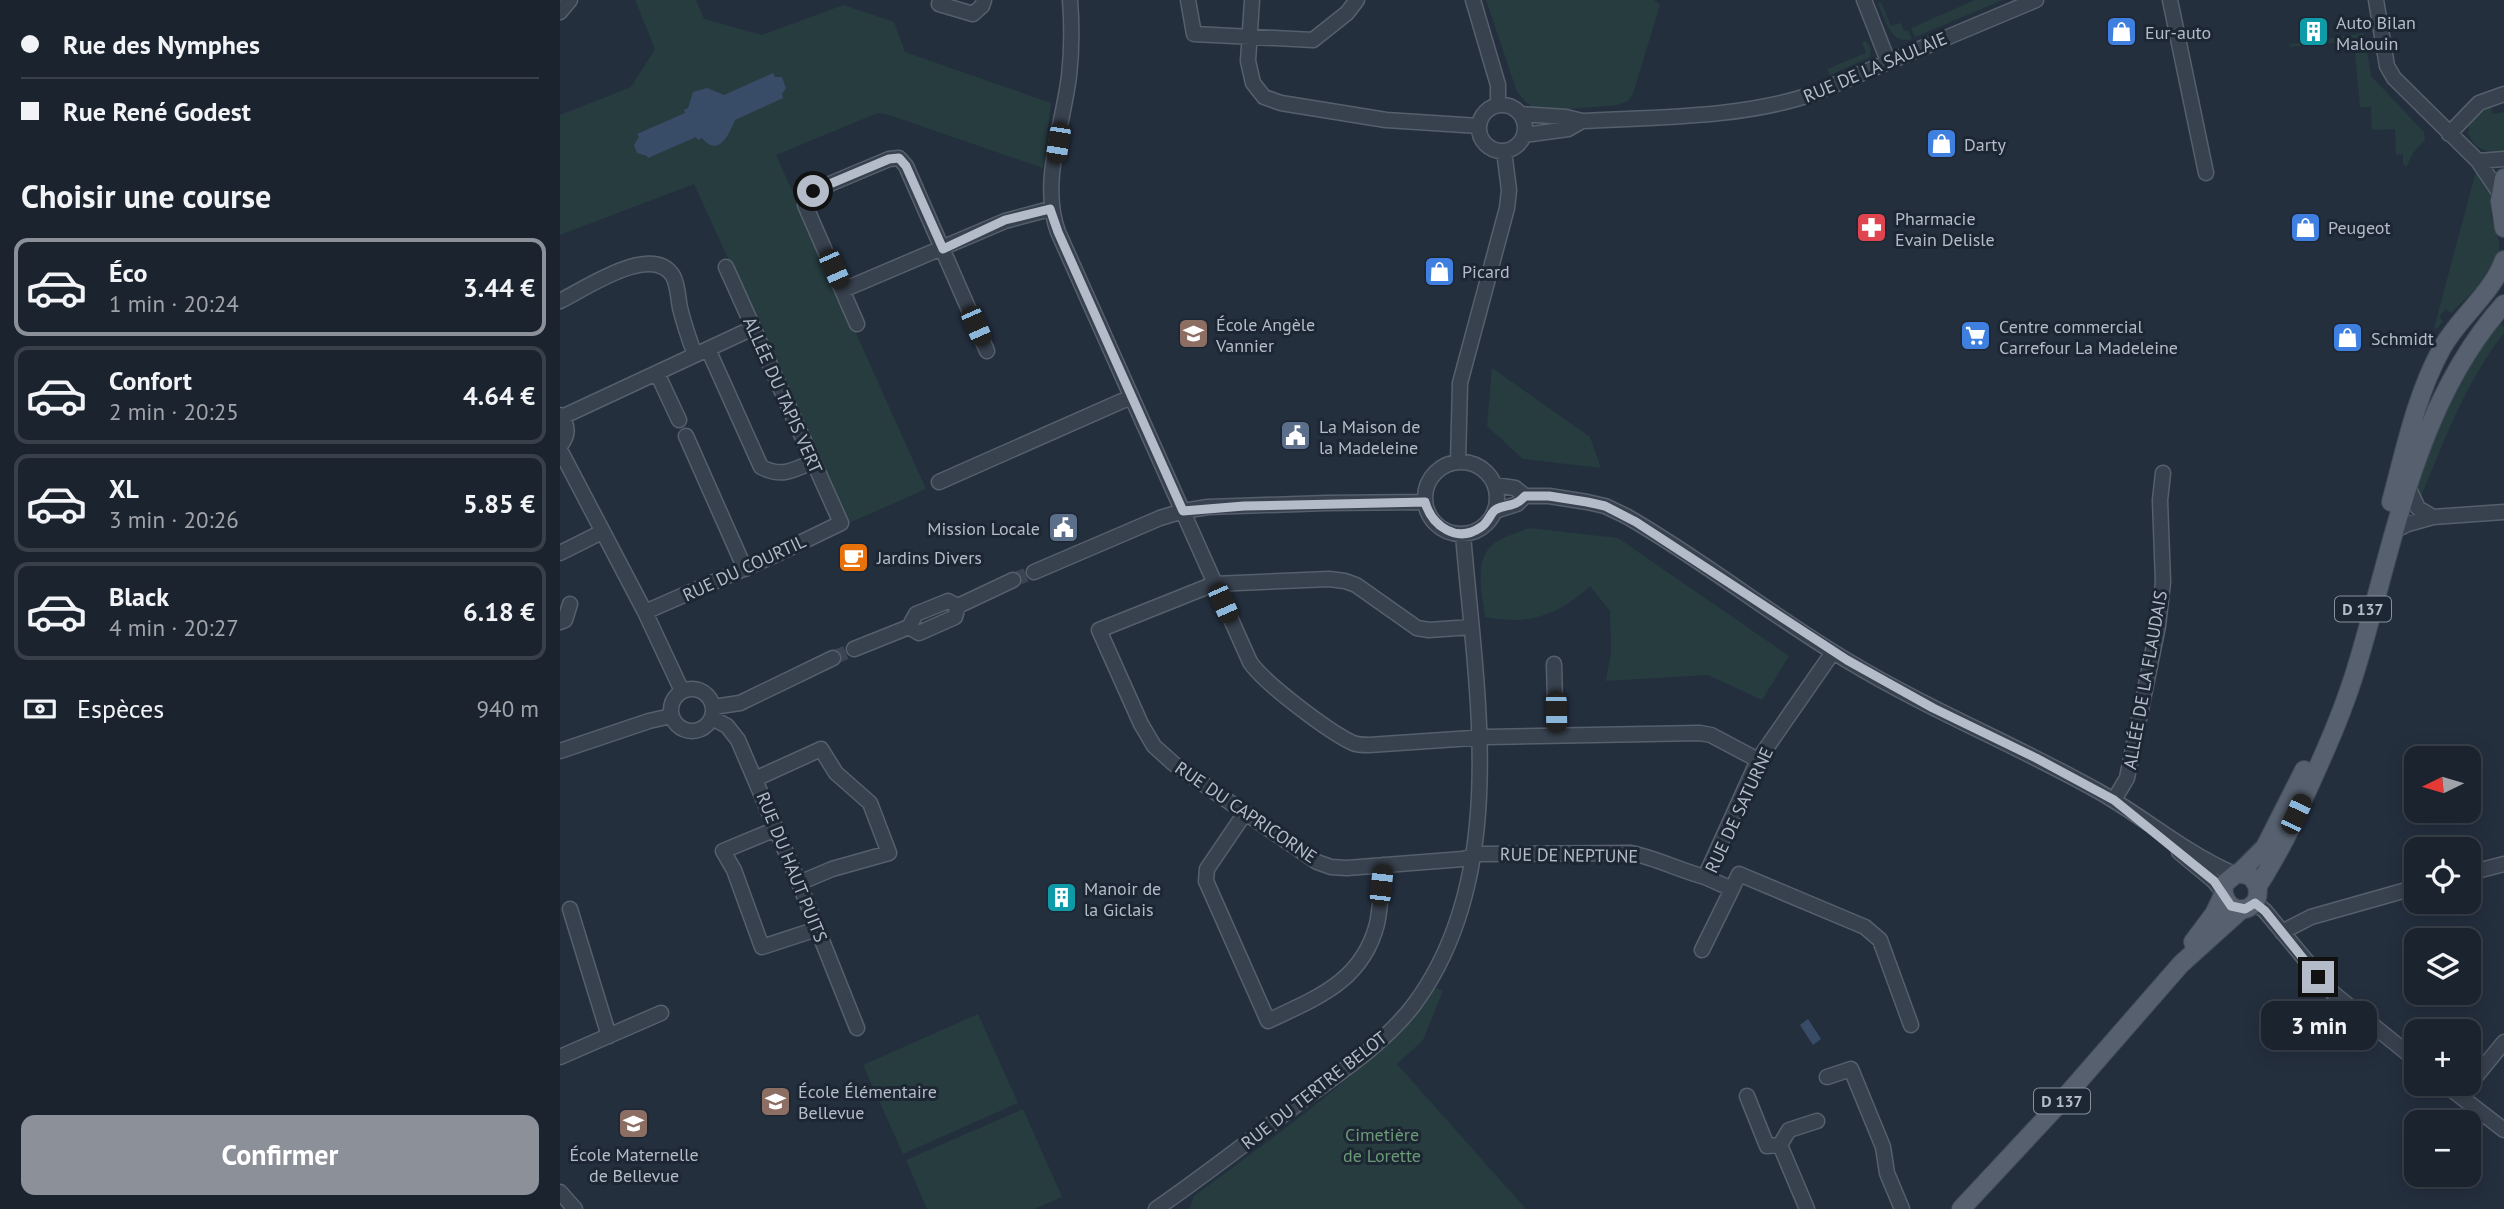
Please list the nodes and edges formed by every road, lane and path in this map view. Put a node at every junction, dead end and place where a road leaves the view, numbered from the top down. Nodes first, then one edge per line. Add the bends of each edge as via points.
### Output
1 (570, 0) edge
2 (984, 0) edge
3 (1070, 0) edge
4 (1188, 0) edge
5 (1252, 0) edge
6 (1357, 0) edge
7 (1473, 0) edge
8 (1864, 0) edge
9 (2036, 0) edge
10 (2170, 0) edge
11 (2376, 0) edge
12 (939, 4) dead end
13 (560, 12) edge
14 (1249, 38) junction
15 (1888, 61) junction
16 (2504, 94) edge
17 (1498, 105) junction
18 (1521, 114) junction
19 (1582, 121) junction
20 (1479, 126) junction
21 (2449, 134) junction
22 (1524, 135) junction
23 (1504, 151) junction
24 (2504, 159) edge
25 (2478, 161) junction
26 (2206, 173) dead end
27 (2502, 187) edge
28 (1050, 209) junction
29 (2504, 228) edge
30 (943, 249) junction
31 (2504, 260) edge
32 (726, 267) dead end
33 (843, 290) junction
34 (560, 301) edge
35 (2504, 304) edge
36 (857, 324) dead end
37 (753, 328) junction
38 (987, 351) dead end
39 (702, 352) junction
40 (657, 373) junction
41 (1131, 397) junction
42 (561, 416) edge
43 (679, 420) dead end
44 (686, 436) dead end
45 (560, 448) edge
46 (813, 462) junction
47 (1458, 462) junction
48 (2163, 472) dead end
49 (939, 482) dead end
50 (1495, 485) junction
51 (2408, 487) junction
52 (1525, 496) junction
53 (1425, 502) junction
54 (1183, 511) junction
55 (1494, 511) junction
56 (2504, 512) edge
57 (2433, 517) junction
58 (841, 523) joint
59 (602, 531) junction
60 (2394, 531) junction
61 (1463, 534) junction
62 (560, 553) edge
63 (745, 569) junction
64 (1034, 572) tunnel mouth
65 (1013, 580) tunnel mouth
66 (1214, 584) junction
67 (570, 604) dead end
68 (645, 612) junction
69 (560, 622) edge
70 (1471, 627) junction
71 (854, 649) tunnel mouth
72 (1833, 652) junction
73 (832, 658) tunnel mouth
74 (1554, 664) dead end
75 (682, 691) junction
76 (712, 713) junction
77 (671, 716) junction
78 (1556, 735) junction
79 (1480, 738) junction
80 (560, 751) edge
81 (1758, 760) junction
82 (755, 779) junction
83 (2114, 800) junction
84 (1245, 813) junction
85 (2132, 813) junction
86 (776, 829) junction
87 (1472, 857) junction
88 (2504, 863) edge
89 (1383, 865) junction
90 (2481, 870) edge
91 (2237, 874) junction
92 (1705, 877) junction
93 (799, 883) junction
94 (1732, 889) junction
95 (2404, 891) edge
96 (2223, 894) junction
97 (2252, 900) junction
98 (570, 909) dead end
99 (817, 929) junction
100 (2282, 932) junction
101 (1702, 950) dead end
102 (2181, 964) junction
103 (660, 1013) dead end
104 (1912, 1025) dead end
105 (857, 1028) dead end
106 (609, 1036) junction
107 (2504, 1042) edge
108 (2404, 1050) edge
109 (560, 1057) edge
110 (2481, 1070) edge
111 (1827, 1077) dead end
112 (1747, 1096) dead end
113 (2460, 1096) edge
114 (1817, 1121) dead end
115 (2504, 1130) edge
116 (1780, 1145) junction
117 (560, 1192) edge
118 (575, 1209) edge
119 (1158, 1209) edge
120 (1807, 1209) edge
121 (1902, 1209) edge
122 (1961, 1209) edge

1 - 13 street
2 - 12 street via 973,14
3 - 28 street via 1072,45
4 - 14 street via 1194,34
5 - 14 street
6 - 14 street via 1313,40
7 - 17 street via 1498,85
8 - 15 street
9 - 15 street, RUE DE LA SAULAIE
10 - 26 street
11 - 21 street via 2387,66
14 - 20 street via 1249,72 1264,97 1386,120
15 - 19 street, RUE DE LA SAULAIE via 1785,104
16 - 21 street via 2479,103
17 - 18 street via 1511,106
17 - 20 street via 1485,112
18 - 19 street, RUE DE LA SAULAIE
18 - 22 street
19 - 22 street, RUE DE LA SAULAIE via 1568,129
20 - 23 street via 1488,147
21 - 25 street
22 - 23 street
23 - 47 street via 1507,208 1460,383
24 - 25 street
25 - 27 street
27 - 29 main road
28 - 30 street via 1005,220
28 - 41 street
30 - 33 street
30 - 33 street via 906,166 899,158 889,159 806,198 805,205
30 - 38 street
31 - 91 main road, D 137 via 2443,345 2426,379 2335,702 2265,847
32 - 37 street, ALLÉE DU TAPIS VERT
33 - 36 street
34 - 39 street via 633,264 659,264 672,274 687,334
35 - 51 main road, D 137 via 2460,364
37 - 39 street
37 - 46 street, ALLÉE DU TAPIS VERT
39 - 40 street
39 - 46 street via 761,467 784,473
40 - 42 street
40 - 43 street
41 - 49 street
41 - 54 street
42 - 45 street via 568,427
44 - 63 street
45 - 59 street
46 - 58 street, ALLÉE DU TAPIS VERT
47 - 50 street via 1481,467
47 - 53 street via 1437,471
48 - 83 street, ALLÉE DE LA FLAUDAIS via 2163,582 2158,626 2127,778
50 - 52 street via 1515,488
50 - 55 street
51 - 57 street via 2418,508
51 - 60 main road, D 137
52 - 55 street via 1517,504
52 - 72 street via 1577,500 1626,516
53 - 54 street
53 - 61 street via 1442,528
54 - 64 street
54 - 66 street
55 - 61 street via 1482,527
56 - 57 street
57 - 60 street
58 - 63 street, RUE DU COURTIL
59 - 62 street
59 - 68 street
60 - 97 main road, D 137 via 2341,715
61 - 70 street, RUE DU TERTRE BELOT
63 - 68 street, RUE DU COURTIL
65 - 71 street via 958,606 948,601 916,614 909,627
66 - 70 street via 1345,581 1417,628
66 - 79 street via 1258,673 1355,744
66 - 84 street, RUE DU CAPRICORNE via 1099,630 1154,746
67 - 69 street
68 - 75 street
70 - 79 street, RUE DU TERTRE BELOT
72 - 81 street, RUE DE SATURNE
72 - 83 street
73 - 76 street
74 - 78 street
75 - 76 street via 702,691 711,701
75 - 77 street via 672,701
76 - 77 street via 703,728 690,731 678,727
76 - 82 street, RUE DU HAUT PUITS via 738,740
77 - 80 street
78 - 79 street
78 - 81 street via 1700,733
79 - 87 street, RUE DU TERTRE BELOT
81 - 92 street, RUE DE SATURNE
82 - 86 street, RUE DU HAUT PUITS
82 - 93 street via 821,749 836,773 870,803 889,853
83 - 85 street
84 - 89 street, RUE DU CAPRICORNE via 1317,862 1347,868
84 - 89 street via 1207,869 1206,881 1268,1021 1332,990 1352,973 1377,924
85 - 91 street
85 - 96 street via 2207,875
86 - 93 street, RUE DU HAUT PUITS
86 - 99 street via 723,851 762,947
87 - 89 street, RUE DU CAPRICORNE
87 - 92 street, RUE DE NEPTUNE via 1631,853
87 - 119 street, RUE DU TERTRE BELOT via 1454,933 1436,970 1397,1023 1372,1048
88 - 90 street
91 - 96 main road via 2225,883
91 - 97 main road via 2251,876
92 - 94 street, RUE DE SATURNE
93 - 99 street, RUE DU HAUT PUITS
94 - 101 street, RUE DE SATURNE
94 - 104 street, RUE DE SATURNE via 1739,874 1865,926 1880,940
95 - 100 street via 2311,916
96 - 97 main road via 2231,906
96 - 102 main road, D 137
97 - 100 street
97 - 102 main road, D 137
98 - 106 street
99 - 105 street, RUE DU HAUT PUITS
100 - 108 street via 2333,993
102 - 122 main road, D 137
103 - 106 street
106 - 109 street
107 - 110 street
111 - 121 street via 1851,1069
112 - 116 street via 1767,1146
113 - 115 street
114 - 116 street via 1789,1130
116 - 120 street
117 - 118 street

